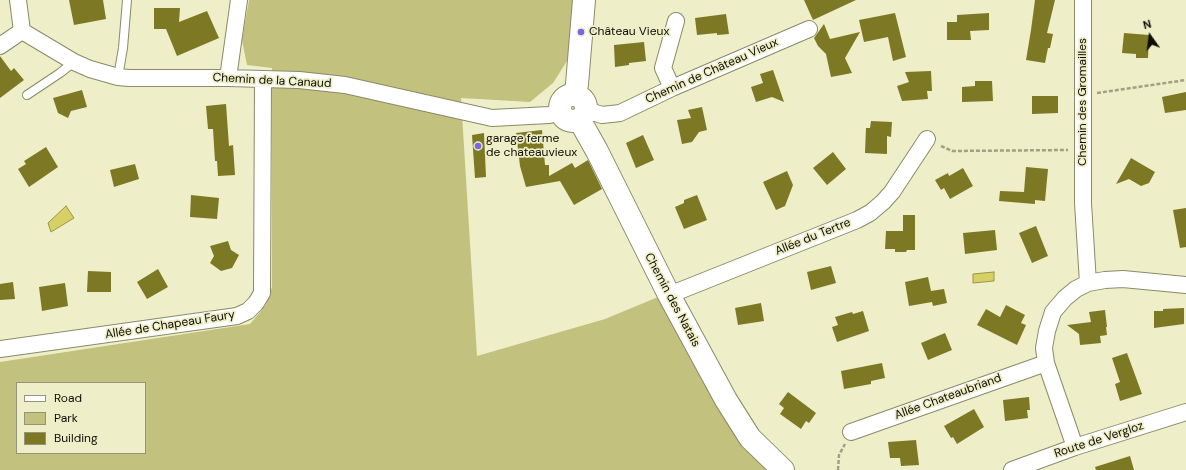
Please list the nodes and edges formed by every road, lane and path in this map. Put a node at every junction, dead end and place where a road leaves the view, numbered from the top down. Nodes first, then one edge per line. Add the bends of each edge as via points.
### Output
1 (18, 0) edge
2 (127, 0) edge
3 (239, 0) edge
4 (584, 0) edge
5 (1083, 0) edge
6 (676, 21) dead end
7 (809, 29) dead end
8 (22, 31) junction
9 (0, 46) edge
10 (74, 62) junction
11 (118, 77) junction
12 (228, 78) junction
13 (263, 80) junction
14 (1186, 80) edge
15 (672, 88) junction
16 (27, 95) dead end
17 (1083, 95) junction
18 (575, 109) junction
19 (614, 114) junction
20 (927, 139) joint
21 (592, 143) junction
22 (1083, 150) junction
23 (1088, 283) junction
24 (1186, 285) edge
25 (669, 295) junction
26 (0, 349) edge
27 (1046, 362) junction
28 (1186, 412) edge
29 (851, 432) joint
30 (1075, 447) junction
31 (782, 470) edge
32 (838, 470) edge
33 (1012, 470) edge

1 - 8 street
2 - 11 lane
3 - 12 street
4 - 18 street
5 - 17 street, Chemin des Gromailles
6 - 15 street via 663,68
7 - 15 street, Chemin de Château Vieux
8 - 9 street
8 - 10 street, Chemin de la Canaud
10 - 11 street, Chemin de la Canaud
10 - 16 lane
11 - 12 street, Chemin de la Canaud
12 - 13 street, Chemin de la Canaud
13 - 18 street, Chemin de la Canaud via 299,80 345,85 492,118 549,115
13 - 26 street, Allée de Chapeau Faury via 262,293 256,303 248,311 237,316
14 - 17 path
15 - 19 street, Chemin de Château Vieux
17 - 22 street, Chemin des Gromailles
18 - 19 street, Chemin de Château Vieux via 602,115
18 - 21 street, Chemin des Natais
19 - 21 street, Chemin de Château Vieux via 602,122 595,132
20 - 22 path via 952,151
20 - 25 street, Allée du Tertre via 892,192 857,220
21 - 25 street, Chemin des Natais
22 - 23 street, Chemin des Gromailles
23 - 24 street via 1123,280
23 - 27 street via 1065,298 1053,312 1044,348
25 - 31 street, Chemin des Natais via 738,420 750,438
27 - 29 street, Allée Chateaubriand
27 - 30 street
28 - 30 street, Route de Vergloz
29 - 32 path via 839,455
30 - 33 street, Route de Vergloz

